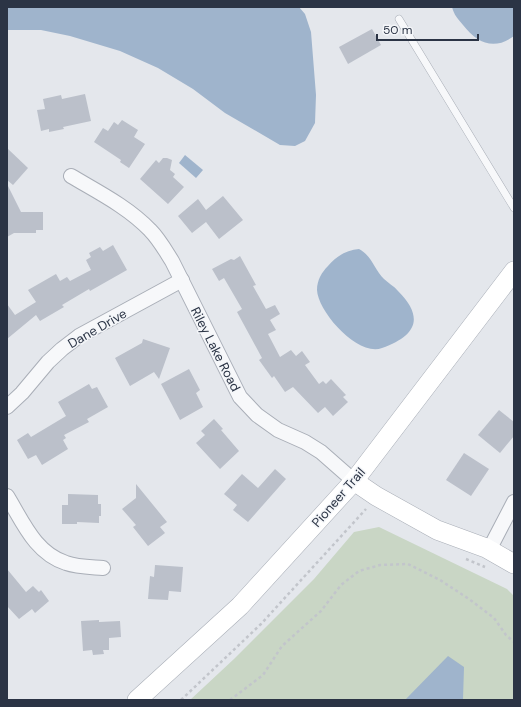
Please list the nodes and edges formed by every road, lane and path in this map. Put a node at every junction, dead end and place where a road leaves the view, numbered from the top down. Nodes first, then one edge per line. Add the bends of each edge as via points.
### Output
1 (399, 19) dead end
2 (71, 176) dead end
3 (514, 208) edge
4 (514, 271) edge
5 (182, 280) junction
6 (7, 407) edge
7 (354, 481) junction
8 (7, 496) edge
9 (376, 496) junction
10 (514, 502) edge
11 (489, 550) junction
12 (514, 564) edge
13 (103, 568) dead end
14 (514, 642) edge
15 (137, 700) edge
16 (181, 700) edge
17 (230, 700) edge

1 - 3 lane
2 - 5 street, Riley Lake Road via 142,222 162,245
4 - 7 main road, Pioneer Trail
5 - 6 street, Dane Drive via 79,336 62,348
5 - 7 street, Riley Lake Road via 240,397 257,415 278,430 322,452
7 - 9 main road, Riley Lake Road
7 - 15 main road, Pioneer Trail via 240,606
8 - 13 street via 32,539 53,558 67,564
9 - 11 main road, Riley Lake Road via 437,530
9 - 16 path via 261,624
10 - 11 street
11 - 12 main road, Riley Lake Road
14 - 17 path via 494,618 440,580 408,564 380,565 359,570 341,585 321,611 282,646 263,675

